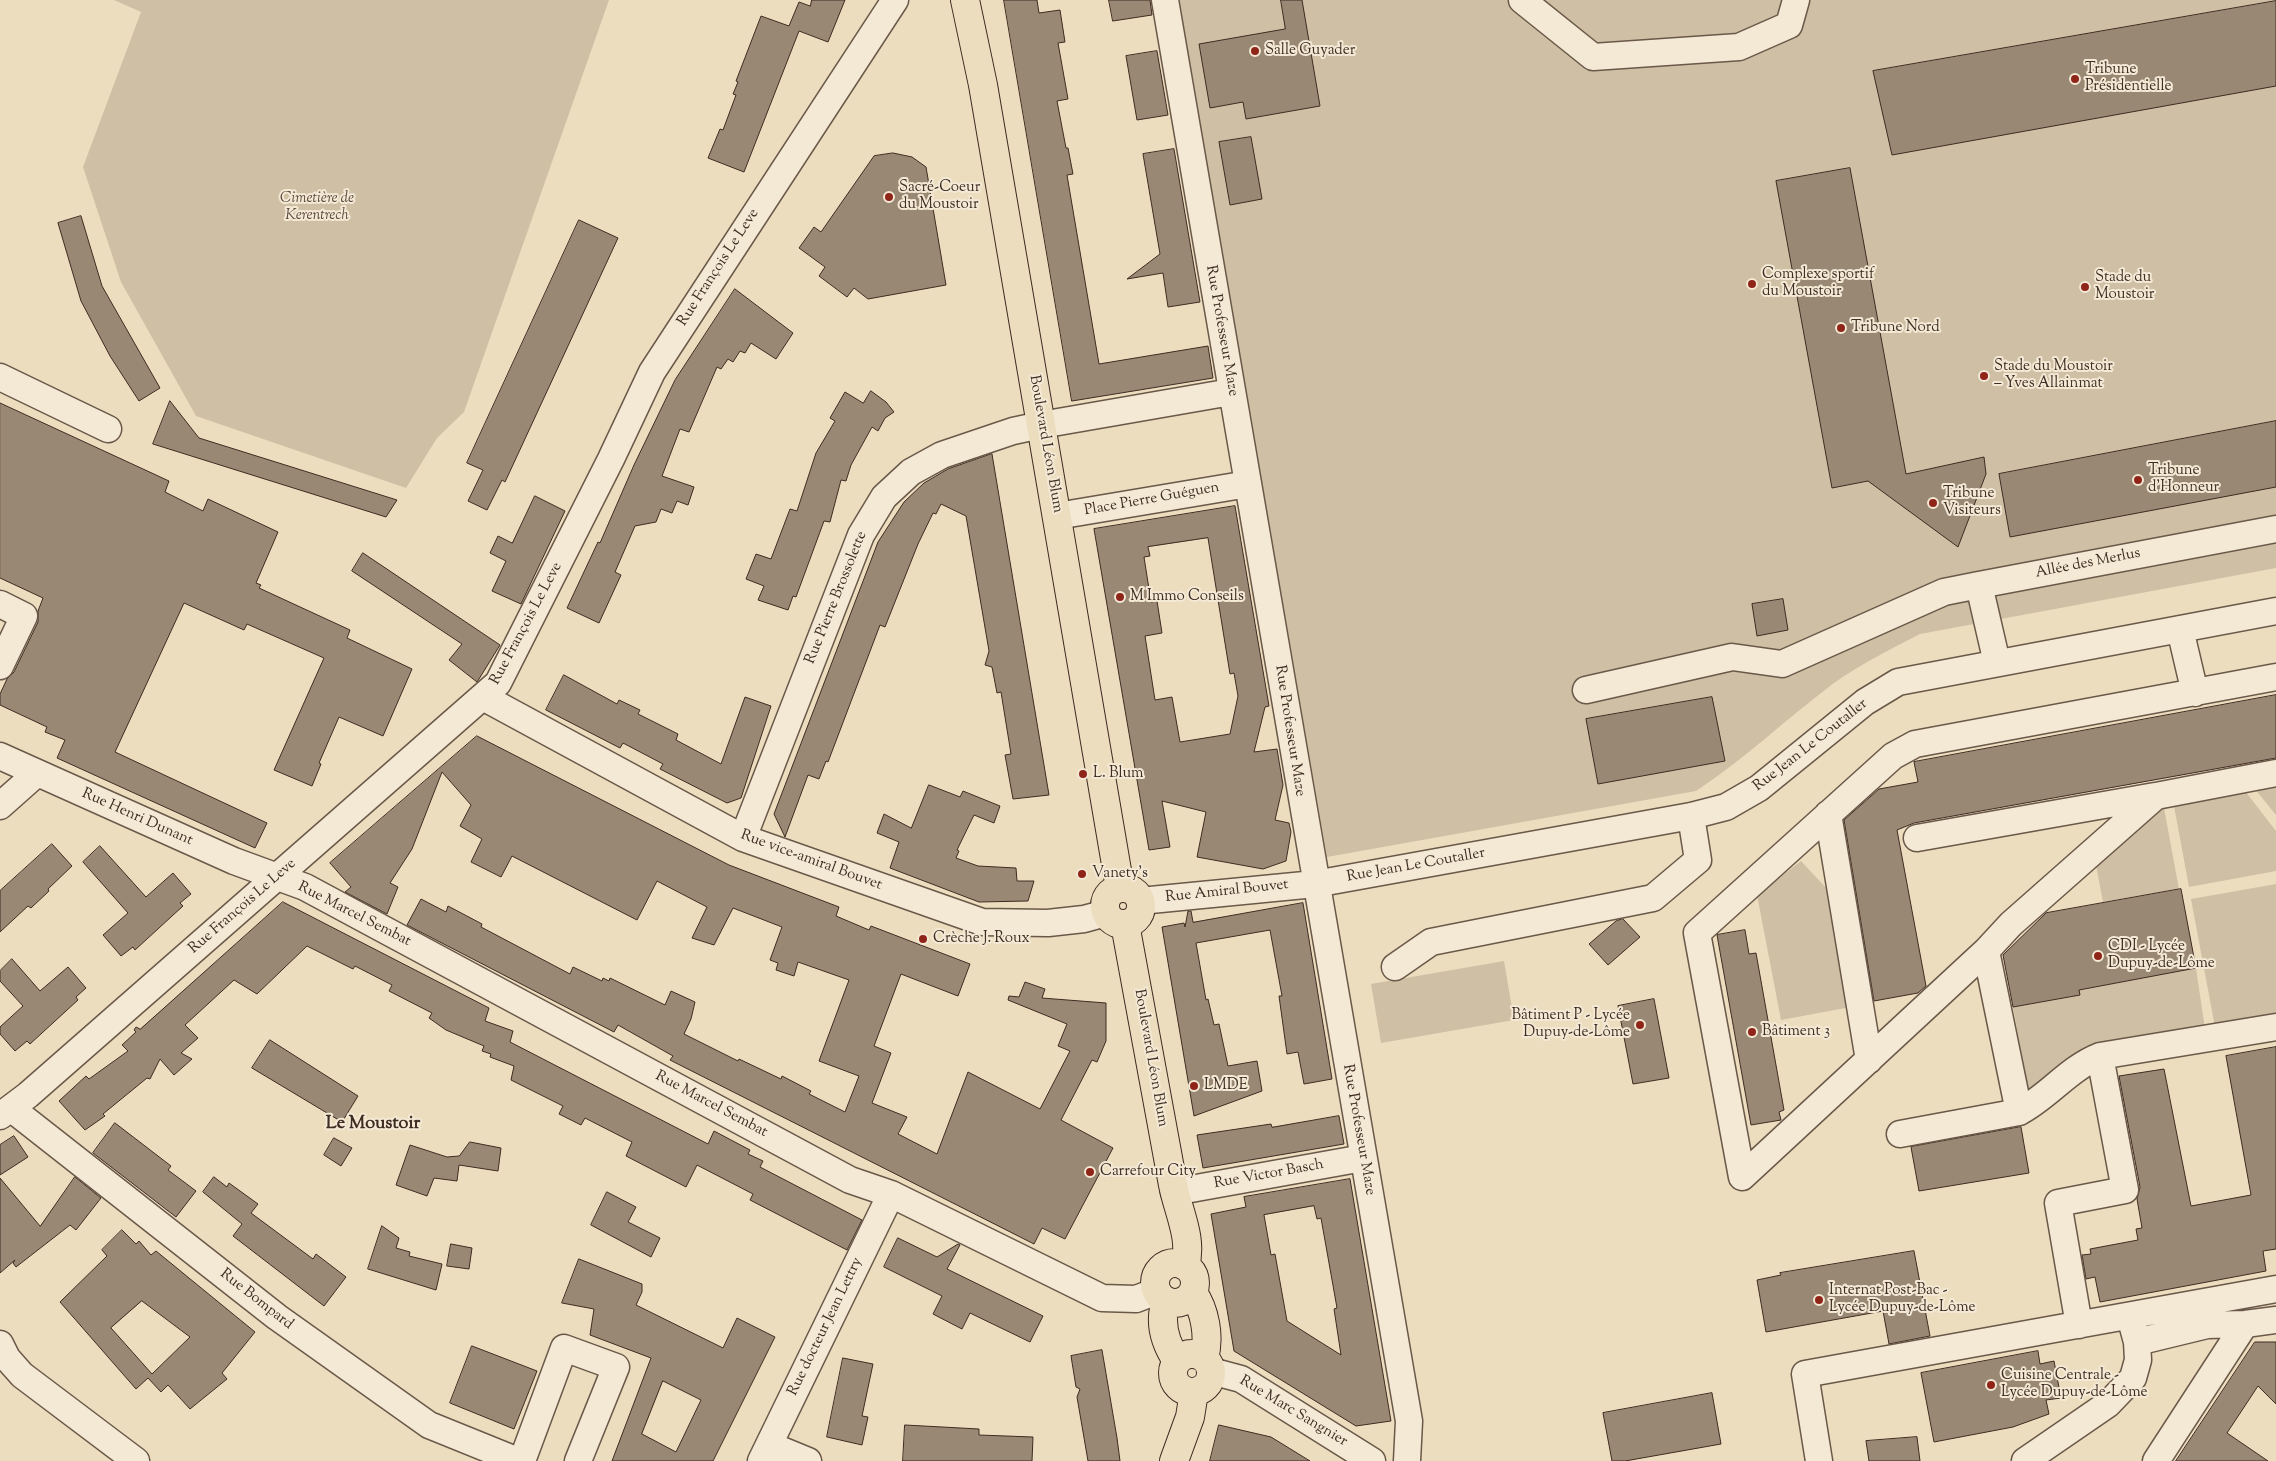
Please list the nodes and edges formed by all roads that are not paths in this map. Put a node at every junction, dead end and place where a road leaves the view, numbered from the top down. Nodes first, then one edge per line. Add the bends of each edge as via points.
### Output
1 (895, 0) edge
2 (966, 0) edge
3 (1165, 0) edge
4 (1522, 0) edge
5 (1796, 0) edge
6 (0, 377) edge
7 (1231, 392) junction
8 (1041, 425) junction
9 (108, 429) dead end
10 (1248, 484) junction
11 (1057, 516) junction
12 (2276, 529) edge
13 (1979, 585) junction
14 (0, 604) edge
15 (2276, 611) edge
16 (2180, 629) junction
17 (1997, 663) junction
18 (0, 666) edge
19 (2276, 677) edge
20 (1586, 690) dead end
21 (2195, 693) junction
22 (483, 697) junction
23 (0, 756) edge
24 (2276, 773) edge
25 (36, 774) junction
26 (2156, 796) junction
27 (0, 806) edge
28 (1828, 814) junction
29 (1691, 816) junction
30 (743, 838) junction
31 (1917, 838) dead end
32 (274, 877) junction
33 (1315, 884) junction
34 (1130, 894) junction
35 (1116, 918) junction
36 (1986, 951) junction
37 (1395, 967) dead end
38 (2276, 1027) edge
39 (2100, 1056) junction
40 (1869, 1060) junction
41 (6, 1112) edge
42 (2019, 1112) junction
43 (1900, 1134) dead end
44 (1363, 1158) junction
45 (1174, 1192) junction
46 (891, 1194) junction
47 (1177, 1265) junction
48 (2276, 1289) edge
49 (1192, 1293) junction
50 (1162, 1296) junction
51 (2130, 1316) junction
52 (2276, 1320) edge
53 (2245, 1324) junction
54 (2079, 1325) junction
55 (2137, 1342) junction
56 (0, 1344) edge
57 (1208, 1365) junction
58 (1183, 1380) junction
59 (765, 1453) edge
60 (1175, 1457) edge
61 (136, 1461) edge
62 (520, 1461) edge
63 (578, 1461) edge
64 (808, 1461) edge
65 (1372, 1461) edge
66 (1407, 1461) edge
67 (1819, 1461) edge
68 (2025, 1461) edge
69 (2156, 1461) edge

1 - 22 street, Rue François Le Leve via 652,372 529,626 498,683
2 - 8 main road, Boulevard Léon Blum
3 - 7 street, Rue Professeur Maze
4 - 5 street via 1593,57 1739,47 1789,25
6 - 9 street
7 - 8 street
7 - 10 street, Rue Professeur Maze
8 - 11 main road, Boulevard Léon Blum
8 - 30 street, Rue Pierre Brossolette via 942,455 911,472 884,497 861,535
10 - 11 street, Place Pierre Guéguen
10 - 33 street, Rue Professeur Maze
11 - 34 main road, Boulevard Léon Blum
12 - 13 street, Allée des Merlus
13 - 17 street
13 - 20 street, Allée des Merlus via 1944,592 1782,664 1732,657
14 - 18 street via 24,616
15 - 16 street, Rue Jean Le Coutaller
16 - 17 street, Rue Jean Le Coutaller
16 - 21 street
17 - 29 street, Rue Jean Le Coutaller via 1898,682 1866,702 1759,788 1726,807
19 - 21 street
21 - 28 street via 1915,744 1893,756
22 - 30 street, Rue vice-amiral Bouvet
22 - 32 street, Rue François Le Leve
23 - 25 street, Rue Henri Dunant
24 - 26 street
25 - 27 street
25 - 32 street, Rue Henri Dunant
26 - 31 street
26 - 36 street via 2011,924
28 - 40 street
28 - 40 street via 1697,933 1742,1177
29 - 33 street, Rue Jean Le Coutaller
29 - 37 street via 1698,860 1653,898 1431,942
30 - 35 street, Rue vice-amiral Bouvet via 982,922 1048,923
32 - 41 street, Rue François Le Leve
32 - 46 street, Rue Marcel Sembat via 305,887 850,1180
33 - 34 street, Rue Amiral Bouvet
33 - 44 street, Rue Professeur Maze
34 - 35 main road via 1141,907 1136,918
35 - 45 main road, Boulevard Léon Blum
36 - 40 street
36 - 42 street
38 - 39 street
39 - 42 street via 2085,1062
39 - 54 street via 2125,1190 2058,1203
41 - 62 street, Rue Bompard via 276,1317 429,1425
42 - 43 street
44 - 45 street, Rue Victor Basch
44 - 66 street, Rue Professeur Maze via 1409,1421
45 - 47 main road, Boulevard Léon Blum via 1189,1254
46 - 50 street, Rue Marcel Sembat via 1102,1298
46 - 59 street, Rue docteur Jean Lettry
47 - 49 main road, Boulevard Léon Blum via 1194,1275 1196,1281
47 - 50 main road via 1159,1272 1156,1284
48 - 51 street
49 - 50 main road via 1178,1303
49 - 57 main road, Boulevard Léon Blum via 1201,1305
50 - 58 main road via 1165,1332
51 - 54 street
51 - 55 street
52 - 53 street
53 - 55 street via 2207,1325
53 - 69 street
54 - 67 street via 1805,1374
55 - 68 street via 2138,1360 2133,1378 2108,1404
56 - 61 street via 22,1375
57 - 58 main road via 1209,1383 1200,1391
57 - 58 main road via 1193,1353 1181,1356
57 - 65 street, Rue Marc Sangnier via 1241,1379
58 - 60 main road via 1174,1413
59 - 64 street
62 - 63 street via 564,1348 616,1368

